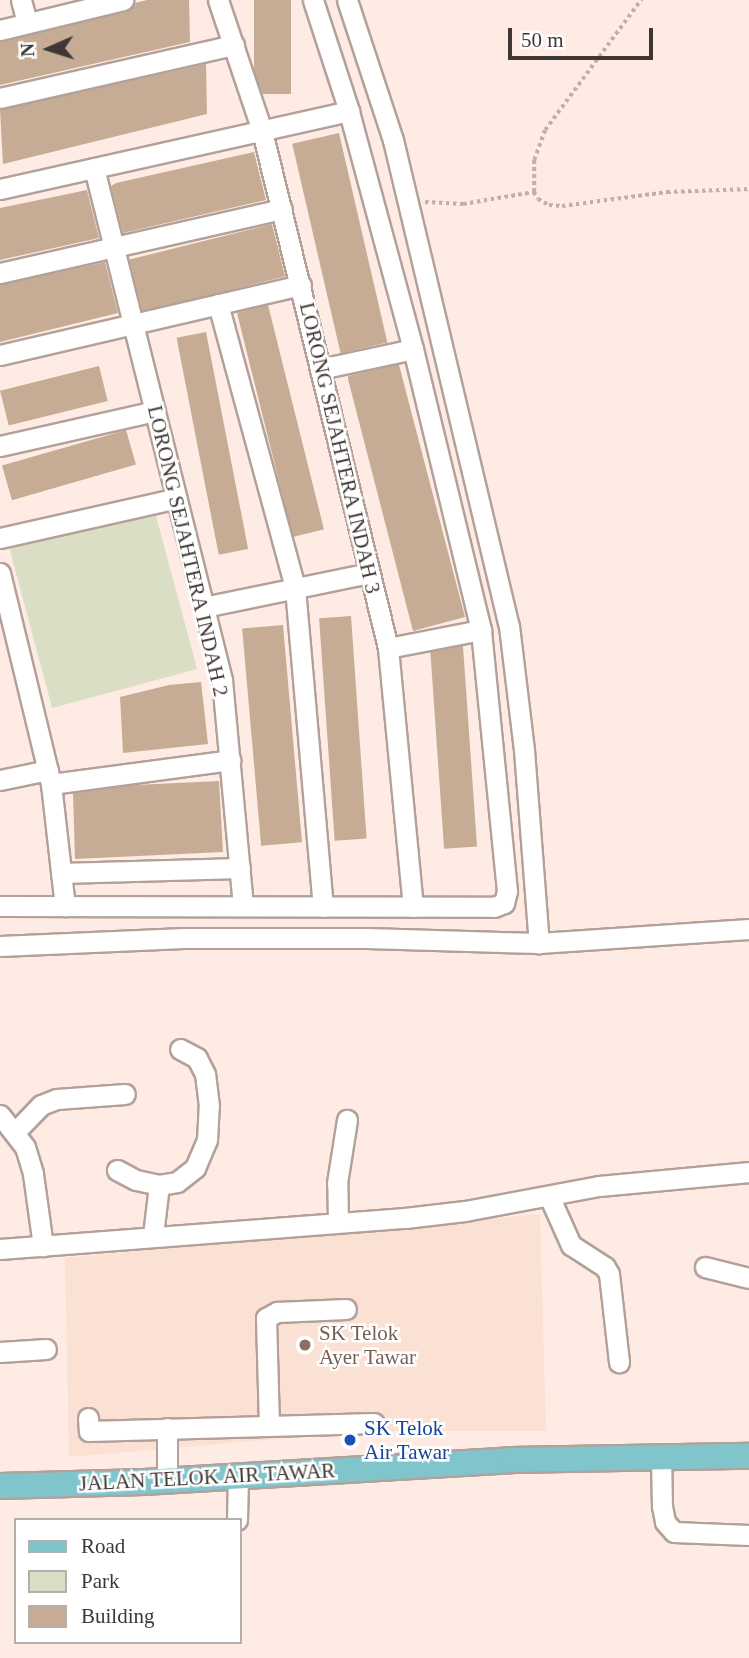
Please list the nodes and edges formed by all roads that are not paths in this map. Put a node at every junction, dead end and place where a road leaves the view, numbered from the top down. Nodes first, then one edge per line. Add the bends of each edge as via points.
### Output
1 (21, 0) edge
2 (123, 0) edge
3 (218, 0) edge
4 (313, 0) edge
5 (347, 0) edge
6 (27, 23) junction
7 (0, 30) edge
8 (233, 45) junction
9 (0, 98) edge
10 (349, 111) junction
11 (262, 131) junction
12 (94, 168) junction
13 (0, 189) edge
14 (282, 209) junction
15 (114, 247) junction
16 (0, 273) edge
17 (300, 285) junction
18 (218, 304) junction
19 (134, 324) junction
20 (413, 349) junction
21 (0, 355) edge
22 (320, 369) junction
23 (155, 411) junction
24 (0, 446) edge
25 (177, 498) junction
26 (0, 538) edge
27 (0, 573) edge
28 (369, 573) junction
29 (295, 588) junction
30 (204, 607) junction
31 (481, 630) junction
32 (388, 648) junction
33 (230, 760) junction
34 (49, 777) junction
35 (0, 780) edge
36 (240, 868) junction
37 (61, 873) junction
38 (0, 906) edge
39 (65, 906) junction
40 (243, 906) junction
41 (323, 906) junction
42 (413, 907) junction
43 (749, 929) edge
44 (539, 943) junction
45 (0, 946) edge
46 (180, 1049) dead end
47 (125, 1094) dead end
48 (0, 1115) edge
49 (346, 1120) dead end
50 (16, 1131) junction
51 (117, 1170) dead end
52 (749, 1172) edge
53 (159, 1185) junction
54 (549, 1196) junction
55 (338, 1222) junction
56 (153, 1235) junction
57 (43, 1246) junction
58 (0, 1249) edge
59 (705, 1267) dead end
60 (749, 1279) edge
61 (346, 1309) dead end
62 (46, 1349) dead end
63 (0, 1352) edge
64 (619, 1362) dead end
65 (88, 1418) dead end
66 (374, 1423) dead end
67 (270, 1426) junction
68 (166, 1428) junction
69 (661, 1456) junction
70 (749, 1456) edge
71 (238, 1477) junction
72 (167, 1481) junction
73 (0, 1486) edge
74 (237, 1518) edge
75 (749, 1535) edge

1 - 6 street
2 - 6 street
3 - 8 street, LORONG SEJAHTERA INDAH 3
4 - 10 street
5 - 44 street via 409,201 509,626
6 - 7 street
8 - 9 street
8 - 11 street, LORONG SEJAHTERA INDAH 3
10 - 11 street
10 - 20 street
11 - 12 street
11 - 14 street, LORONG SEJAHTERA INDAH 3
12 - 13 street
12 - 15 street, LORONG SEJAHTERA INDAH 2
14 - 15 street
14 - 17 street, LORONG SEJAHTERA INDAH 3
15 - 16 street
15 - 19 street, LORONG SEJAHTERA INDAH 2
17 - 18 street
17 - 22 street, LORONG SEJAHTERA INDAH 3
18 - 19 street
18 - 29 street
19 - 21 street
19 - 23 street, LORONG SEJAHTERA INDAH 2
20 - 22 street
20 - 31 street
22 - 28 street, LORONG SEJAHTERA INDAH 3
23 - 24 street
23 - 25 street, LORONG SEJAHTERA INDAH 2
25 - 26 street
25 - 30 street, LORONG SEJAHTERA INDAH 2
27 - 34 street
28 - 29 street
28 - 32 street, LORONG SEJAHTERA INDAH 3
29 - 30 street
29 - 41 street
30 - 33 street, LORONG SEJAHTERA INDAH 2 via 222,680
31 - 32 street
31 - 42 street via 507,891 504,903 494,907
32 - 42 street, LORONG SEJAHTERA INDAH 3
33 - 34 street
33 - 36 street, LORONG SEJAHTERA INDAH 2
34 - 35 street
34 - 37 street
36 - 37 street
36 - 40 street, LORONG SEJAHTERA INDAH 2
37 - 39 street
38 - 39 street
39 - 40 street
40 - 41 street
41 - 42 street
43 - 44 street
44 - 45 street via 184,938
46 - 53 street via 197,1058 205,1073 208,1140 195,1168 177,1182
47 - 50 street via 57,1099 41,1105
48 - 50 street
49 - 55 street via 337,1183
50 - 57 street via 33,1174
51 - 53 street
52 - 54 street
53 - 56 street
54 - 55 street via 465,1211
54 - 64 street via 571,1245 609,1274
55 - 56 street
56 - 57 street
57 - 58 street
59 - 60 street
61 - 67 street via 277,1312 266,1318
62 - 63 street
65 - 68 street via 89,1431
66 - 67 street
67 - 68 street
68 - 72 street
69 - 70 main road, JALAN TELOK AIR TAWAR
69 - 71 main road, JALAN TELOK AIR TAWAR
69 - 75 street via 662,1506 665,1522 674,1532
71 - 72 main road, JALAN TELOK AIR TAWAR
71 - 74 street
72 - 73 main road, JALAN TELOK AIR TAWAR

